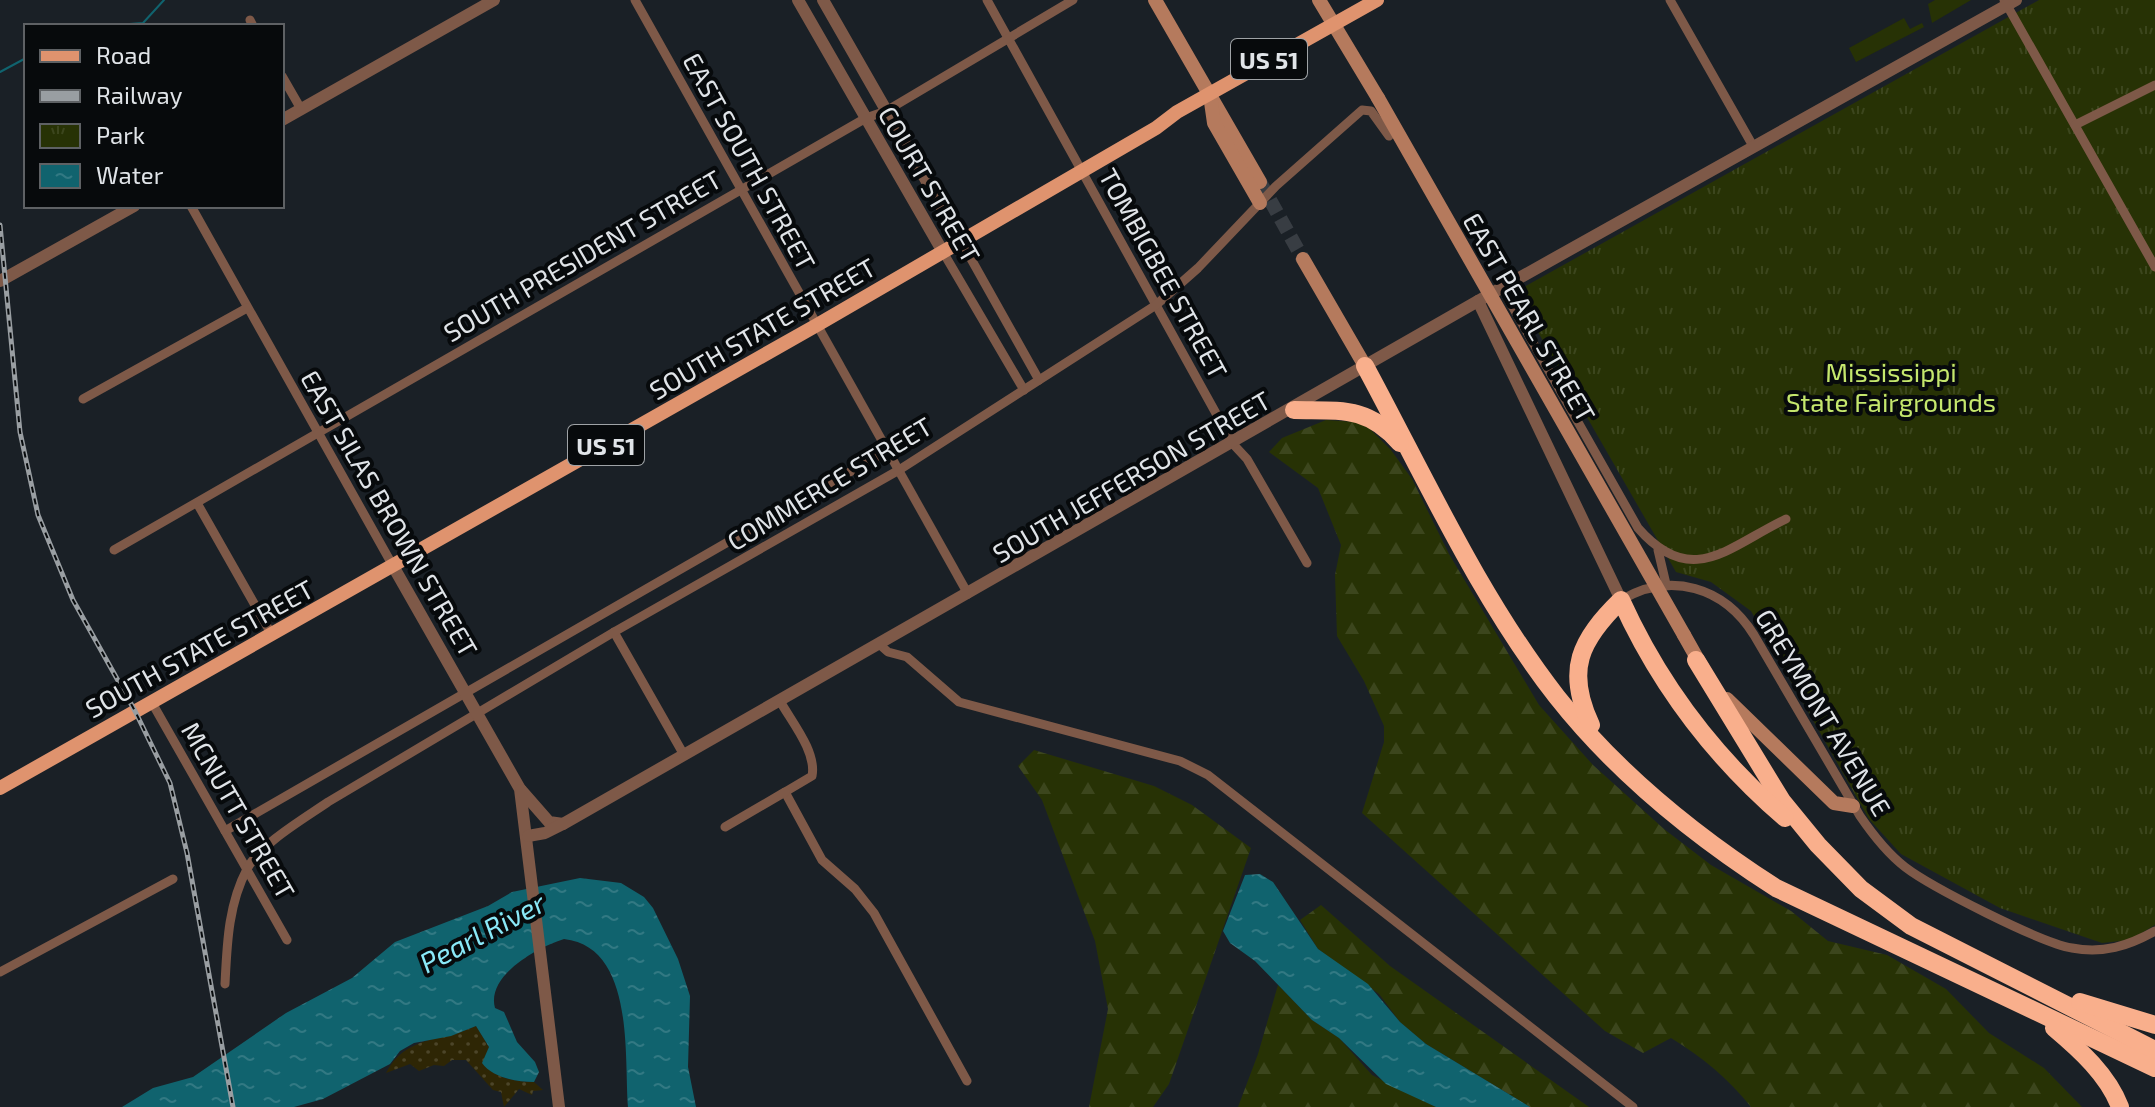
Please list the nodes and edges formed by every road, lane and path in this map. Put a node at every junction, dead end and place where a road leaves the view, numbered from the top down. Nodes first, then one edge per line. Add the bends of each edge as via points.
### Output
1 (494, 0) edge
2 (635, 0) edge
3 (798, 0) edge
4 (823, 0) edge
5 (987, 0) edge
6 (1073, 0) edge
7 (1155, 0) edge
8 (1319, 0) edge
9 (1377, 0) edge
10 (1670, 0) edge
11 (2009, 2) edge
12 (1331, 24) junction
13 (1008, 37) junction
14 (284, 79) edge
15 (2155, 85) edge
16 (1209, 98) junction
17 (301, 109) junction
18 (886, 111) junction
19 (866, 118) junction
20 (284, 119) edge
21 (2075, 125) junction
22 (1389, 136) dead end
23 (1753, 146) junction
24 (1082, 171) junction
25 (1260, 182) tunnel mouth
26 (741, 189) junction
27 (1260, 203) junction
28 (130, 208) edge
29 (192, 208) edge
30 (961, 241) junction
31 (943, 252) junction
32 (1303, 259) tunnel mouth
33 (2155, 267) edge
34 (0, 281) edge
35 (1502, 288) junction
36 (1478, 301) junction
37 (1156, 305) junction
38 (247, 308) junction
39 (817, 325) junction
40 (1365, 366) junction
41 (1039, 380) junction
42 (1024, 390) junction
43 (83, 399) dead end
44 (1294, 410) junction
45 (319, 433) junction
46 (1233, 444) junction
47 (888, 450) junction
48 (1417, 463) junction
49 (899, 470) junction
50 (197, 503) junction
51 (1786, 519) dead end
52 (114, 550) dead end
53 (1658, 550) junction
54 (1307, 563) dead end
55 (393, 566) junction
56 (1666, 584) junction
57 (968, 594) junction
58 (1621, 600) junction
59 (614, 632) junction
60 (272, 635) junction
61 (879, 644) junction
62 (1696, 660) junction
63 (467, 692) junction
64 (151, 701) junction
65 (780, 701) junction
66 (479, 713) junction
67 (1598, 741) junction
68 (684, 755) junction
69 (0, 788) edge
70 (520, 789) junction
71 (785, 792) junction
72 (1853, 806) junction
73 (563, 824) junction
74 (725, 827) dead end
75 (225, 831) junction
76 (529, 842) junction
77 (1818, 845) junction
78 (248, 867) junction
79 (173, 879) dead end
80 (2155, 931) edge
81 (287, 940) dead end
82 (0, 972) edge
83 (225, 984) dead end
84 (2024, 984) junction
85 (2027, 1006) junction
86 (2155, 1025) edge
87 (2155, 1050) edge
88 (2155, 1068) edge
89 (967, 1081) dead end
90 (559, 1107) edge
91 (1633, 1107) edge
92 (2120, 1107) edge

1 - 17 street
2 - 26 street, EAST SOUTH STREET
3 - 19 street, COURT STREET
4 - 18 street, COURT STREET
5 - 13 street, TOMBIGBEE STREET
6 - 13 street, SOUTH PRESIDENT STREET
7 - 16 main road
8 - 12 main road, EAST PEARL STREET
9 - 12 main road, SOUTH STATE STREET / US 51
10 - 23 street
11 - 21 street
11 - 23 street, SOUTH JEFFERSON STREET
12 - 16 main road, SOUTH STATE STREET / US 51
12 - 62 main road, EAST PEARL STREET, bridge
13 - 18 street, SOUTH PRESIDENT STREET
13 - 24 street, TOMBIGBEE STREET
14 - 17 street
15 - 21 street
16 - 24 main road, SOUTH STATE STREET / US 51
16 - 25 main road
16 - 27 main road via 1214,123
17 - 20 street
18 - 19 street, SOUTH PRESIDENT STREET
18 - 30 street, COURT STREET
19 - 26 street, SOUTH PRESIDENT STREET
19 - 31 street, COURT STREET
21 - 33 street
22 - 27 street, COMMERCE STREET via 1371,111 1362,110
23 - 35 street, SOUTH JEFFERSON STREET
24 - 30 main road, SOUTH STATE STREET / US 51
24 - 37 street, TOMBIGBEE STREET
26 - 39 street, EAST SOUTH STREET
26 - 45 street, SOUTH PRESIDENT STREET
27 - 37 street, COMMERCE STREET
28 - 34 street
29 - 38 street, EAST SILAS BROWN STREET
30 - 31 main road, SOUTH STATE STREET / US 51
30 - 41 street, COURT STREET
31 - 39 main road, SOUTH STATE STREET / US 51
31 - 42 street, COURT STREET
32 - 40 main road
35 - 36 street, SOUTH JEFFERSON STREET
35 - 53 street via 1638,528
36 - 40 street, SOUTH JEFFERSON STREET
36 - 58 street
37 - 41 street, COMMERCE STREET
37 - 46 street, TOMBIGBEE STREET
38 - 43 street
38 - 45 street, EAST SILAS BROWN STREET
39 - 47 street, EAST SOUTH STREET
39 - 55 main road, SOUTH STATE STREET / US 51
40 - 44 street, SOUTH JEFFERSON STREET
40 - 48 highway
41 - 42 street, COMMERCE STREET
42 - 49 street, COMMERCE STREET
44 - 46 street, SOUTH JEFFERSON STREET
44 - 48 highway via 1346,410 1369,416 1388,429
45 - 50 street, SOUTH PRESIDENT STREET
45 - 55 street, EAST SILAS BROWN STREET
46 - 54 street, TOMBIGBEE STREET
46 - 57 street, SOUTH JEFFERSON STREET
47 - 49 street, EAST SOUTH STREET
47 - 63 street, COMMERCE STREET
48 - 67 highway via 1522,647 1558,698
49 - 57 street, EAST SOUTH STREET
49 - 59 street, COMMERCE STREET
50 - 52 street, SOUTH PRESIDENT STREET
50 - 60 street
51 - 53 street via 1706,561
53 - 56 street
55 - 60 main road, SOUTH STATE STREET / US 51
55 - 63 street, EAST SILAS BROWN STREET
56 - 58 street, GREYMONT AVENUE
56 - 72 street, GREYMONT AVENUE via 1707,592 1743,618
57 - 61 street, SOUTH JEFFERSON STREET
58 - 67 highway via 1594,627 1578,666 1581,704
58 - 77 highway via 1661,677 1700,731 1764,799
59 - 66 street, COMMERCE STREET
59 - 68 street
60 - 64 main road, SOUTH STATE STREET / US 51
61 - 65 street, SOUTH JEFFERSON STREET
61 - 91 street via 907,657 959,702 1180,761 1208,775
62 - 72 main road, EAST PEARL STREET via 1731,704 1834,803
62 - 77 highway via 1782,801
63 - 66 street, EAST SILAS BROWN STREET
63 - 75 street, COMMERCE STREET
64 - 69 main road, SOUTH STATE STREET / US 51
64 - 75 street, MCNUTT STREET
65 - 68 street, SOUTH JEFFERSON STREET
65 - 71 street via 813,769 812,776
66 - 70 street, EAST SILAS BROWN STREET
66 - 78 street, COMMERCE STREET via 328,802
67 - 85 highway via 1643,788 1720,852 1776,888
68 - 73 street, SOUTH JEFFERSON STREET
70 - 73 street via 549,822
70 - 76 street, EAST SILAS BROWN STREET
71 - 74 street
71 - 89 street via 822,860 874,913
72 - 80 street, GREYMONT AVENUE via 1879,842 1916,875 2057,945 2111,949
73 - 76 street, SOUTH JEFFERSON STREET
75 - 78 street, MCNUTT STREET
76 - 90 street, EAST SILAS BROWN STREET
77 - 84 highway via 1861,889 1911,926
78 - 81 street, MCNUTT STREET
78 - 83 street via 227,926
79 - 82 street
84 - 86 highway
84 - 87 highway
85 - 88 highway
85 - 92 highway via 2079,1048 2114,1090

